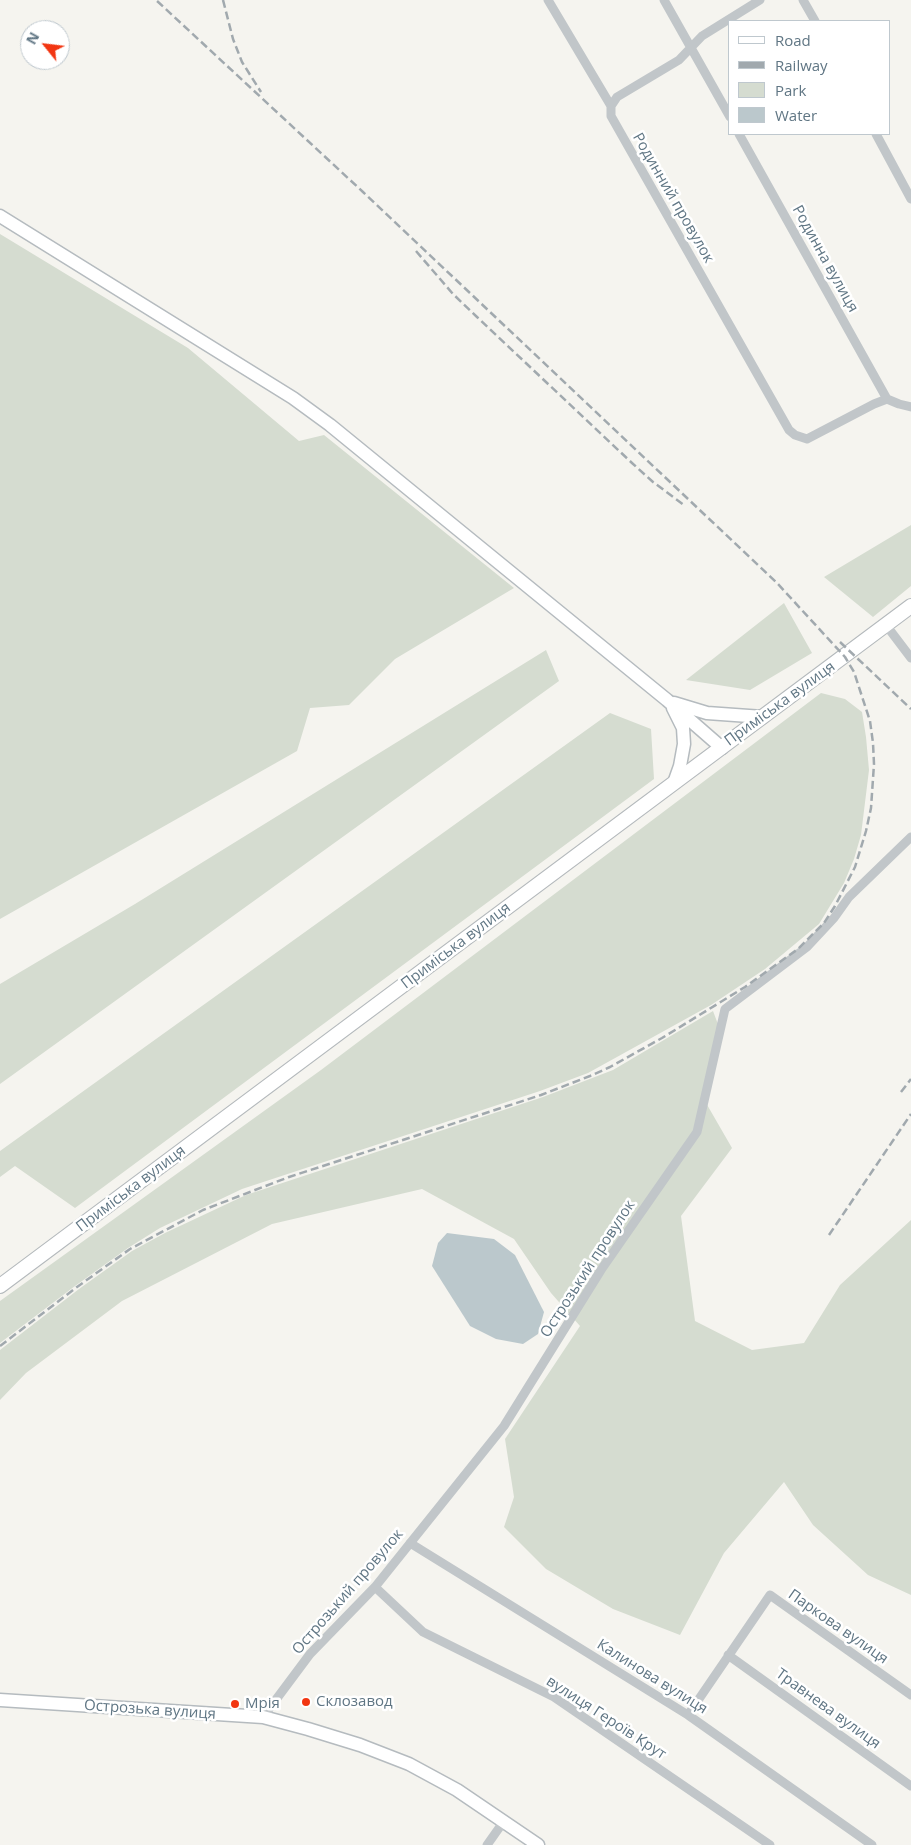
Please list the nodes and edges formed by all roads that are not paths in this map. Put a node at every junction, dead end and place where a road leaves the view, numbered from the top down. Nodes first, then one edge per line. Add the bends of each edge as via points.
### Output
1 (548, 0) edge
2 (664, 0) edge
3 (760, 0) edge
4 (803, 0) edge
5 (814, 20) edge
6 (691, 48) junction
7 (611, 106) junction
8 (728, 113) edge
9 (740, 135) edge
10 (877, 135) edge
11 (911, 199) edge
12 (0, 216) edge
13 (887, 399) junction
14 (911, 407) edge
15 (911, 606) edge
16 (886, 625) junction
17 (911, 658) edge
18 (667, 700) junction
19 (763, 717) junction
20 (722, 748) junction
21 (674, 783) junction
22 (911, 836) edge
23 (0, 1286) edge
24 (410, 1543) junction
25 (375, 1587) junction
26 (728, 1655) junction
27 (911, 1695) edge
28 (0, 1700) edge
29 (688, 1715) junction
30 (262, 1717) junction
31 (911, 1786) edge
32 (504, 1821) junction
33 (487, 1845) edge
34 (538, 1845) edge
35 (770, 1845) edge
36 (872, 1845) edge

1 - 7 street, Родинний провулок
2 - 6 street
3 - 6 street via 702,36
4 - 5 street
6 - 7 street via 679,60 617,97
6 - 8 street
7 - 13 street, Родинний провулок via 611,116 789,430 807,439
9 - 13 street, Родинна вулиця
10 - 11 street
12 - 18 main road via 293,398
13 - 14 street
15 - 16 main road, Приміська вулиця
16 - 17 street
16 - 19 main road, Приміська вулиця
18 - 19 main road via 707,713
18 - 20 main road
18 - 21 main road via 678,716 684,744
19 - 20 main road, Приміська вулиця
20 - 21 main road, Приміська вулиця
21 - 23 main road, Приміська вулиця
22 - 24 street, Острозький провулок via 850,897 807,947 725,1009 697,1132 601,1270 504,1426
24 - 25 street, Острозький провулок
24 - 29 street, Калинова вулиця
25 - 30 street, Острозький провулок via 310,1654
25 - 35 street, вулиця Героїв Крут via 423,1632 554,1697
26 - 27 street, Паркова вулиця via 770,1595
26 - 29 street, Паркова вулиця
26 - 31 street, Травнева вулиця
28 - 30 main road, Острозька вулиця
29 - 36 street, Калинова вулиця
30 - 32 main road, Острозька вулиця via 360,1745 409,1764
32 - 33 street
32 - 34 main road, Острозька вулиця

